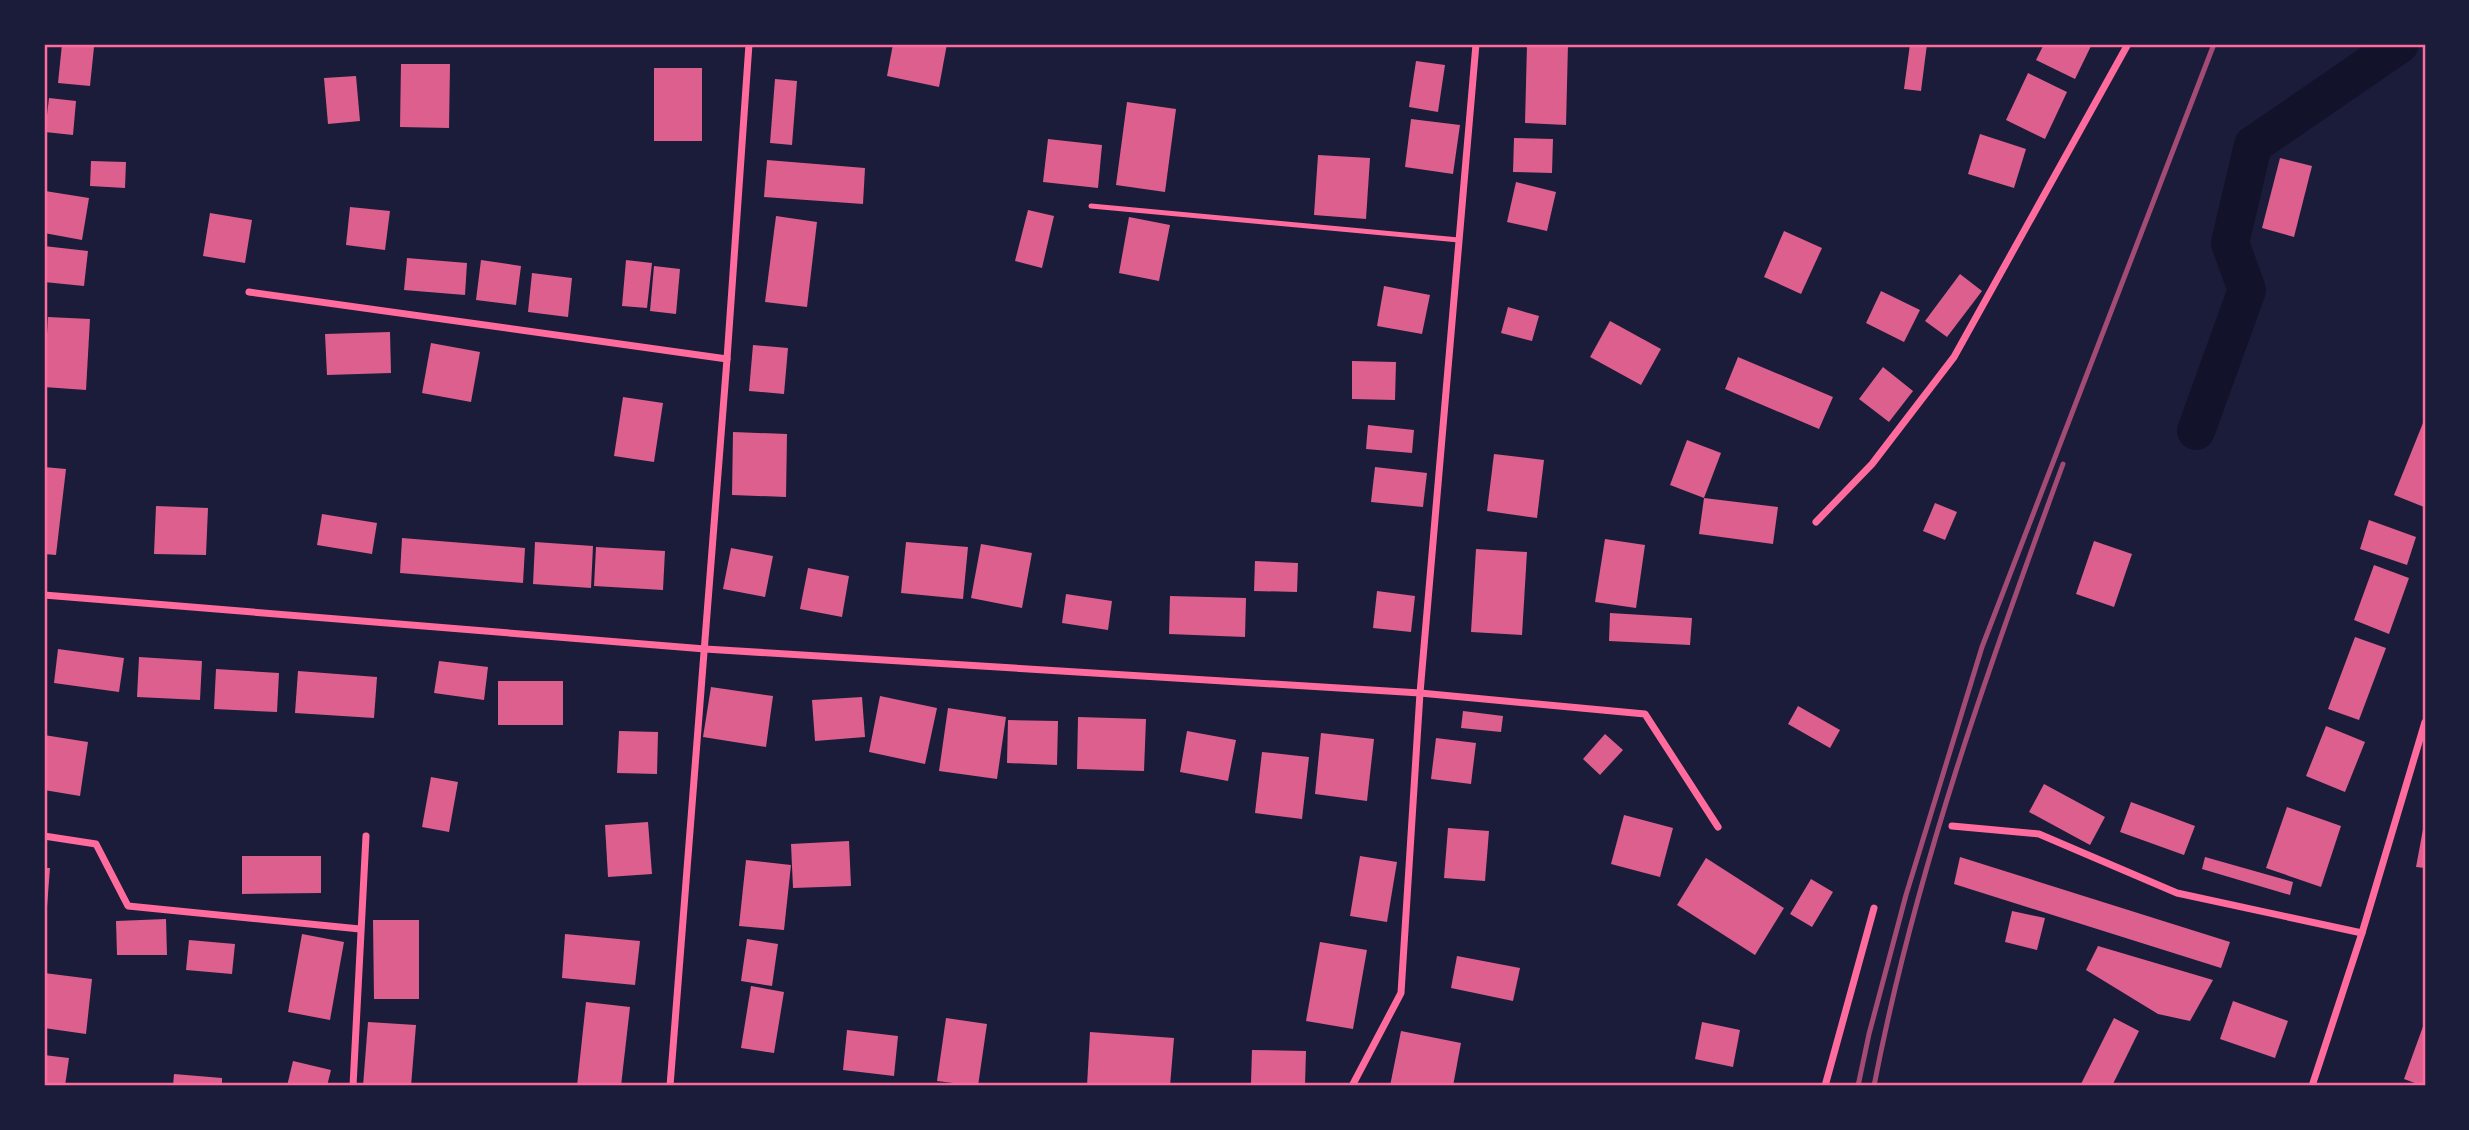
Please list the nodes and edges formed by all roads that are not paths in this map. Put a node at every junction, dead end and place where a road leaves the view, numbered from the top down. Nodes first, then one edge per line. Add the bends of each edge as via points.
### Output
1 (749, 44) edge
2 (1476, 44) edge
3 (2128, 44) edge
4 (1091, 206) dead end
5 (1459, 240) junction
6 (249, 292) dead end
7 (727, 359) junction
8 (1816, 522) dead end
9 (44, 595) edge
10 (705, 649) junction
11 (1420, 693) junction
12 (2425, 722) edge
13 (1952, 826) dead end
14 (1718, 827) dead end
15 (44, 836) edge
16 (366, 836) dead end
17 (1874, 908) dead end
18 (360, 929) junction
19 (2362, 933) junction
20 (354, 1086) edge
21 (670, 1086) edge
22 (1352, 1086) edge
23 (1825, 1086) edge
24 (2312, 1086) edge

1 - 7 street
2 - 5 street
3 - 8 street via 1954,357 1872,464
4 - 5 lane
5 - 11 street
6 - 7 street
7 - 10 street
9 - 10 street
10 - 11 street
10 - 21 street
11 - 14 street via 1645,714
11 - 22 street via 1401,993
12 - 19 street
13 - 19 street via 2039,834 2177,893
15 - 18 street via 96,844 128,906
16 - 18 street
17 - 23 street
18 - 20 street
19 - 24 street

